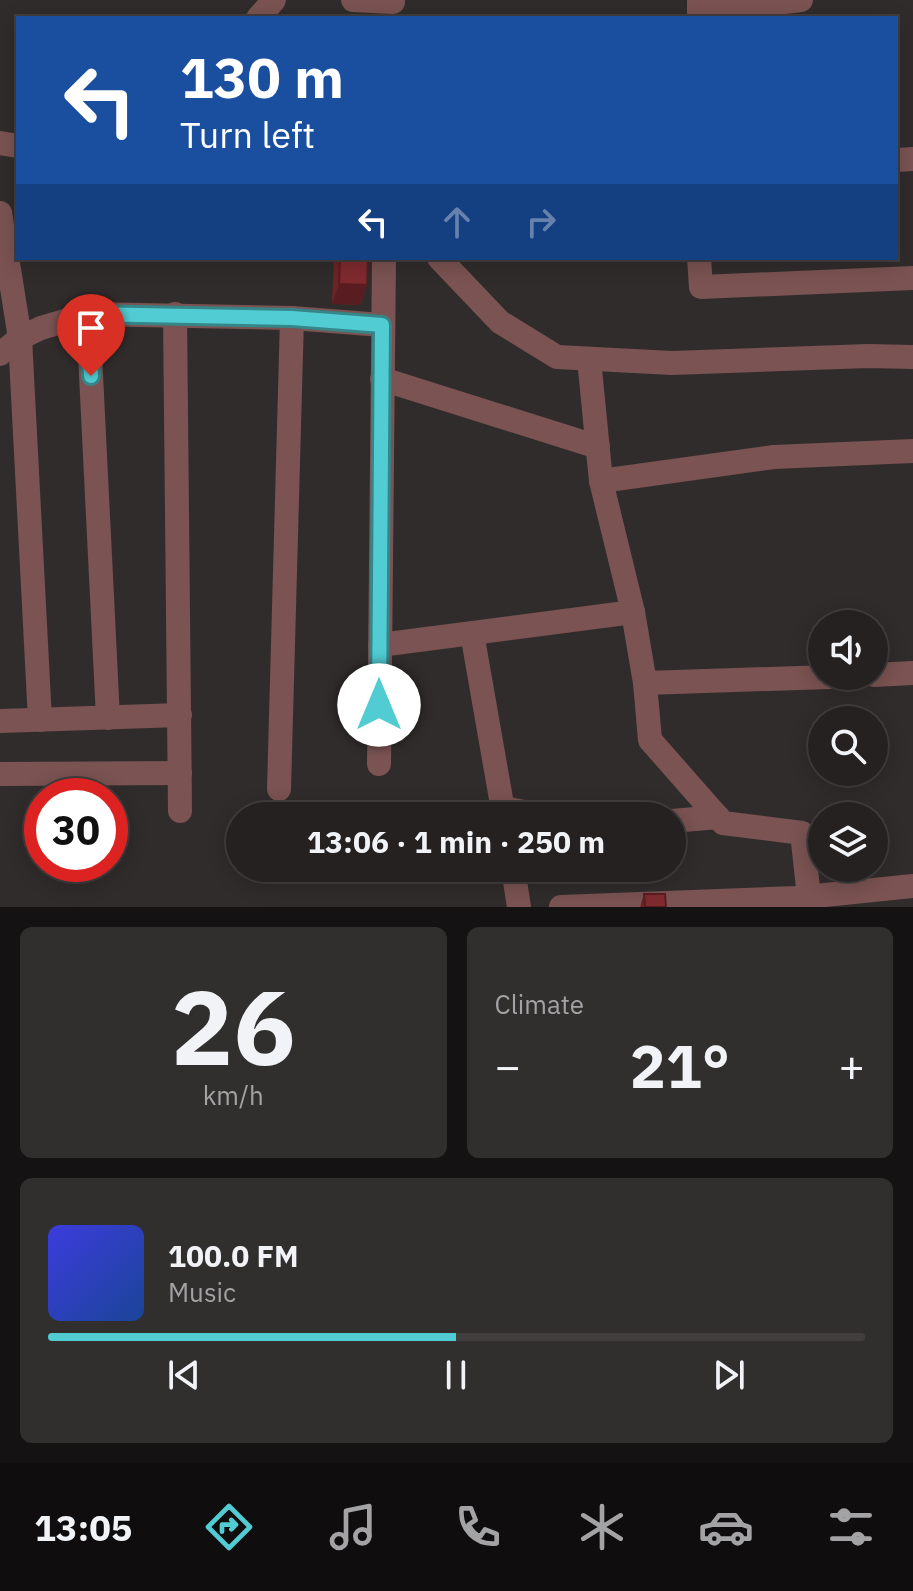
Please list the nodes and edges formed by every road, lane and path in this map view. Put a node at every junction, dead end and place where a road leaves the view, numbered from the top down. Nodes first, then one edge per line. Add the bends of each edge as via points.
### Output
1 (274, 0) edge
2 (353, 0) edge
3 (801, 0) edge
4 (393, 7) edge
5 (698, 10) edge
6 (260, 16) edge
7 (0, 213) edge
8 (384, 260) edge
9 (441, 260) edge
10 (699, 260) edge
11 (913, 278) edge
12 (88, 314) junction
13 (175, 314) junction
14 (292, 318) junction
15 (382, 325) junction
16 (20, 338) junction
17 (0, 354) edge
18 (913, 357) edge
19 (589, 359) junction
20 (382, 379) junction
21 (598, 447) junction
22 (913, 451) edge
23 (601, 481) junction
24 (633, 612) junction
25 (472, 633) junction
26 (380, 645) junction
27 (913, 673) edge
28 (888, 674) edge
29 (808, 678) edge
30 (645, 683) junction
31 (180, 715) junction
32 (108, 718) junction
33 (40, 720) junction
34 (0, 721) edge
35 (379, 764) dead end
36 (180, 773) junction
37 (0, 774) edge
38 (279, 789) dead end
39 (501, 802) edge
40 (180, 811) dead end
41 (718, 817) junction
42 (686, 820) edge
43 (515, 882) edge
44 (913, 886) edge
45 (879, 898) edge
46 (800, 901) edge
47 (519, 907) edge
48 (561, 907) edge

1 - 6 street
2 - 4 street
3 - 5 street
7 - 16 street
8 - 15 street
9 - 19 street via 500,322 557,357
10 - 11 street via 701,287
12 - 13 street
12 - 16 street
12 - 32 street
13 - 14 street
13 - 31 street
14 - 15 street
14 - 38 street
15 - 20 street
16 - 17 street
16 - 33 street
18 - 19 street via 672,363
19 - 21 street
20 - 21 street
20 - 26 street
21 - 23 street
22 - 23 street via 774,457
23 - 24 street
24 - 25 street
24 - 30 street
25 - 26 street
25 - 39 street
26 - 35 street
27 - 28 street
29 - 30 street
30 - 41 street via 650,740
31 - 32 street
31 - 36 street
32 - 33 street
33 - 34 street
36 - 37 street
36 - 40 street
41 - 42 street
41 - 46 street via 723,823 802,833
43 - 47 street
44 - 45 street
45 - 46 street
46 - 48 street

